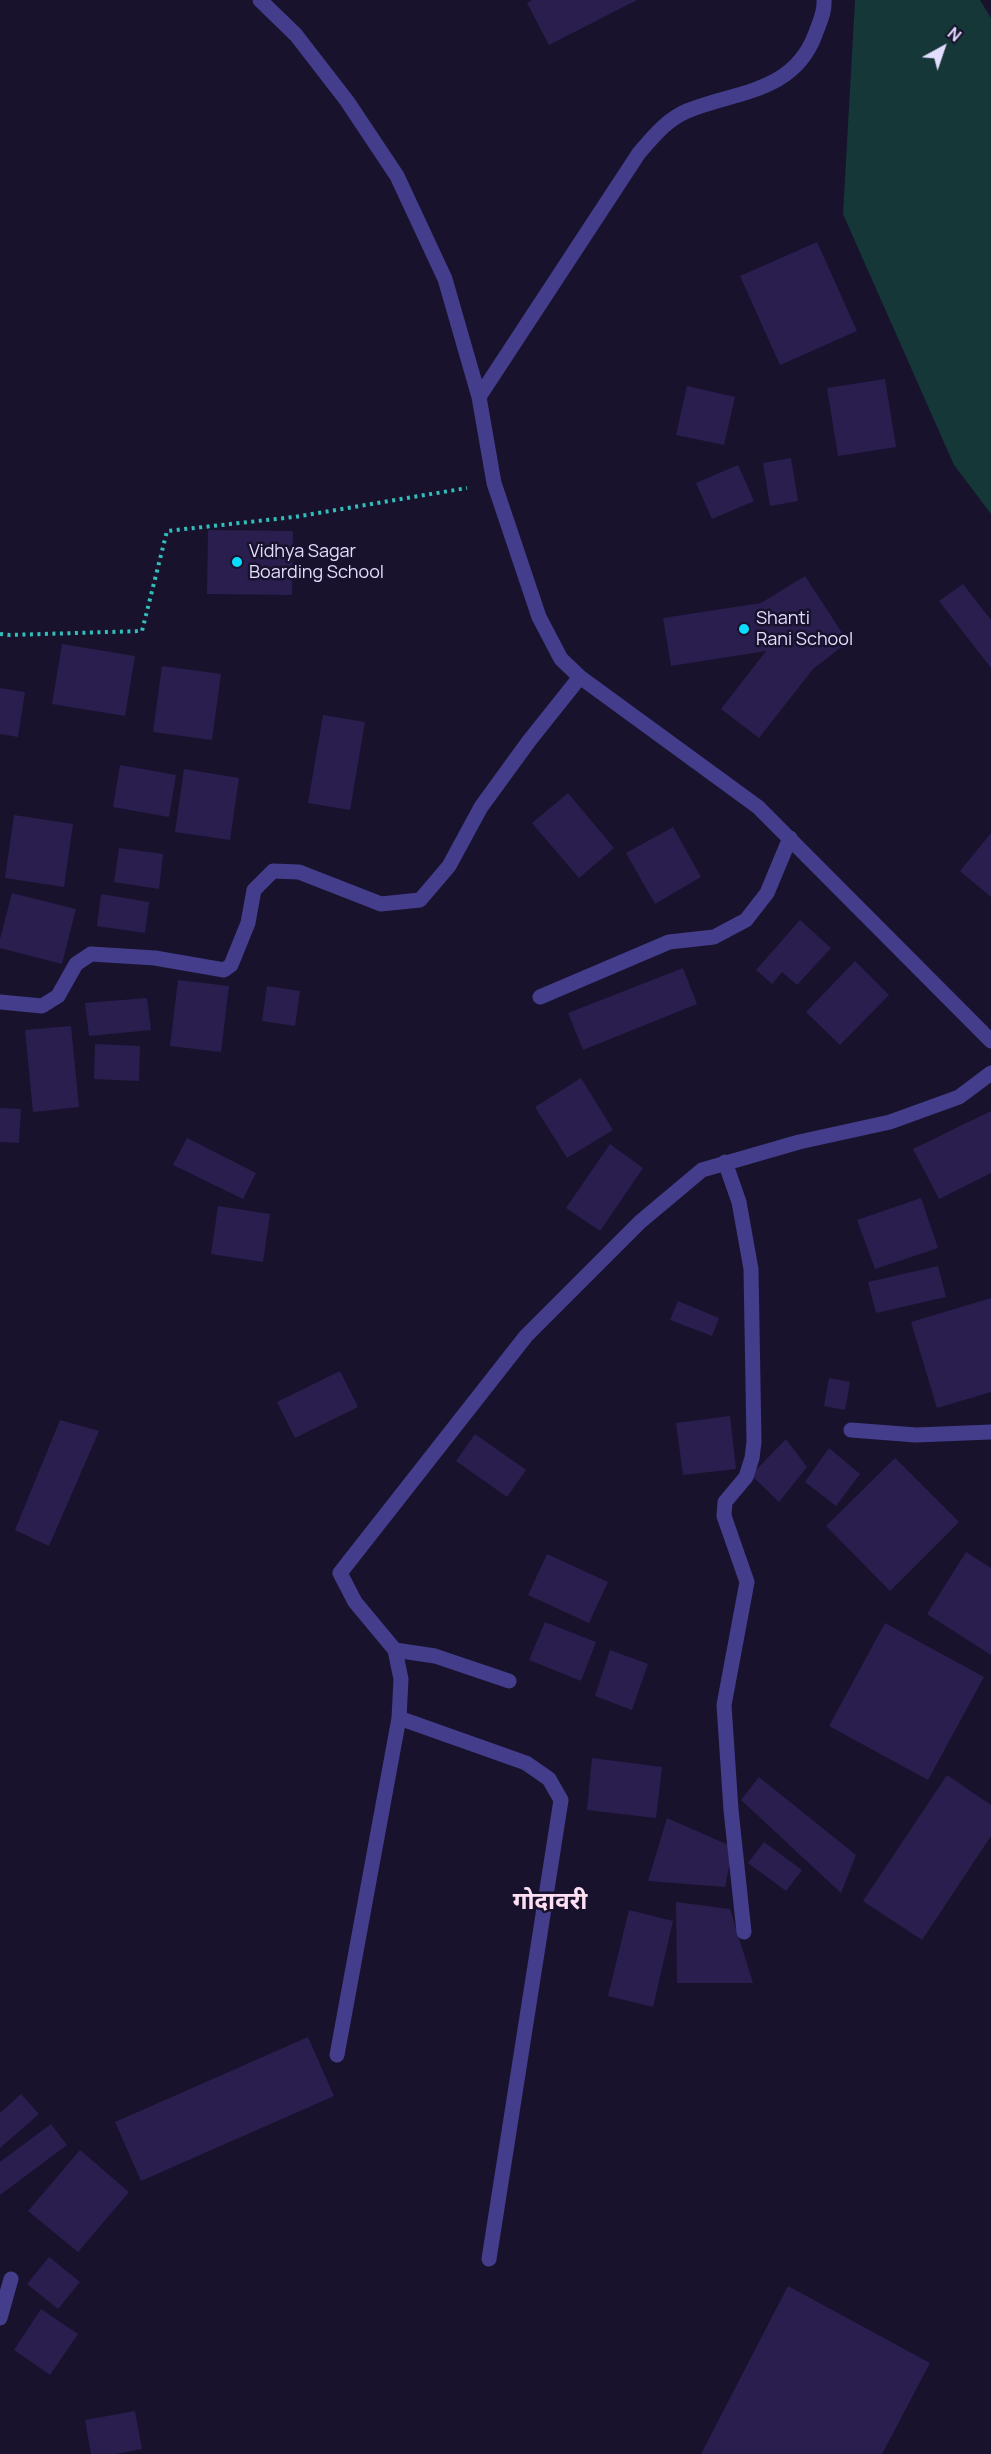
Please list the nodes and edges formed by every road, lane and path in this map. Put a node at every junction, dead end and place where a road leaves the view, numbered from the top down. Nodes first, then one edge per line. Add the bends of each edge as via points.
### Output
1 (260, 0) edge
2 (824, 0) edge
3 (479, 397) junction
4 (494, 483) junction
5 (0, 634) edge
6 (580, 677) junction
7 (790, 838) junction
8 (540, 997) dead end
9 (0, 1002) edge
10 (991, 1041) edge
11 (991, 1073) edge
12 (725, 1162) junction
13 (851, 1430) dead end
14 (991, 1432) edge
15 (395, 1650) junction
16 (509, 1681) dead end
17 (399, 1718) junction
18 (744, 1932) dead end
19 (337, 2055) dead end
20 (489, 2259) dead end
21 (11, 2279) dead end
22 (0, 2318) edge

1 - 3 street via 296,34 397,176 445,279
2 - 3 street via 825,10 811,45 792,71 770,85 685,112 660,128 639,153
3 - 4 street
4 - 5 path via 294,517 167,531 142,631
4 - 6 street via 539,617 561,658
6 - 7 street via 758,807
6 - 9 street via 481,807 449,866 420,900 381,904 299,872 273,871 254,890 248,923 231,965 224,970 92,954 75,964 58,996 42,1006
7 - 8 street via 767,893 746,920 714,937 669,942
7 - 10 street
11 - 12 street via 959,1097 890,1122
12 - 15 street via 702,1170 640,1222 526,1335 340,1573 355,1602
12 - 18 street via 739,1202 751,1269 754,1442 746,1477 725,1502 724,1516 747,1582 724,1705
13 - 14 street via 916,1435
15 - 16 street via 435,1656
15 - 17 street via 402,1679
17 - 19 street
17 - 20 street via 526,1763 549,1779 561,1800
21 - 22 street

